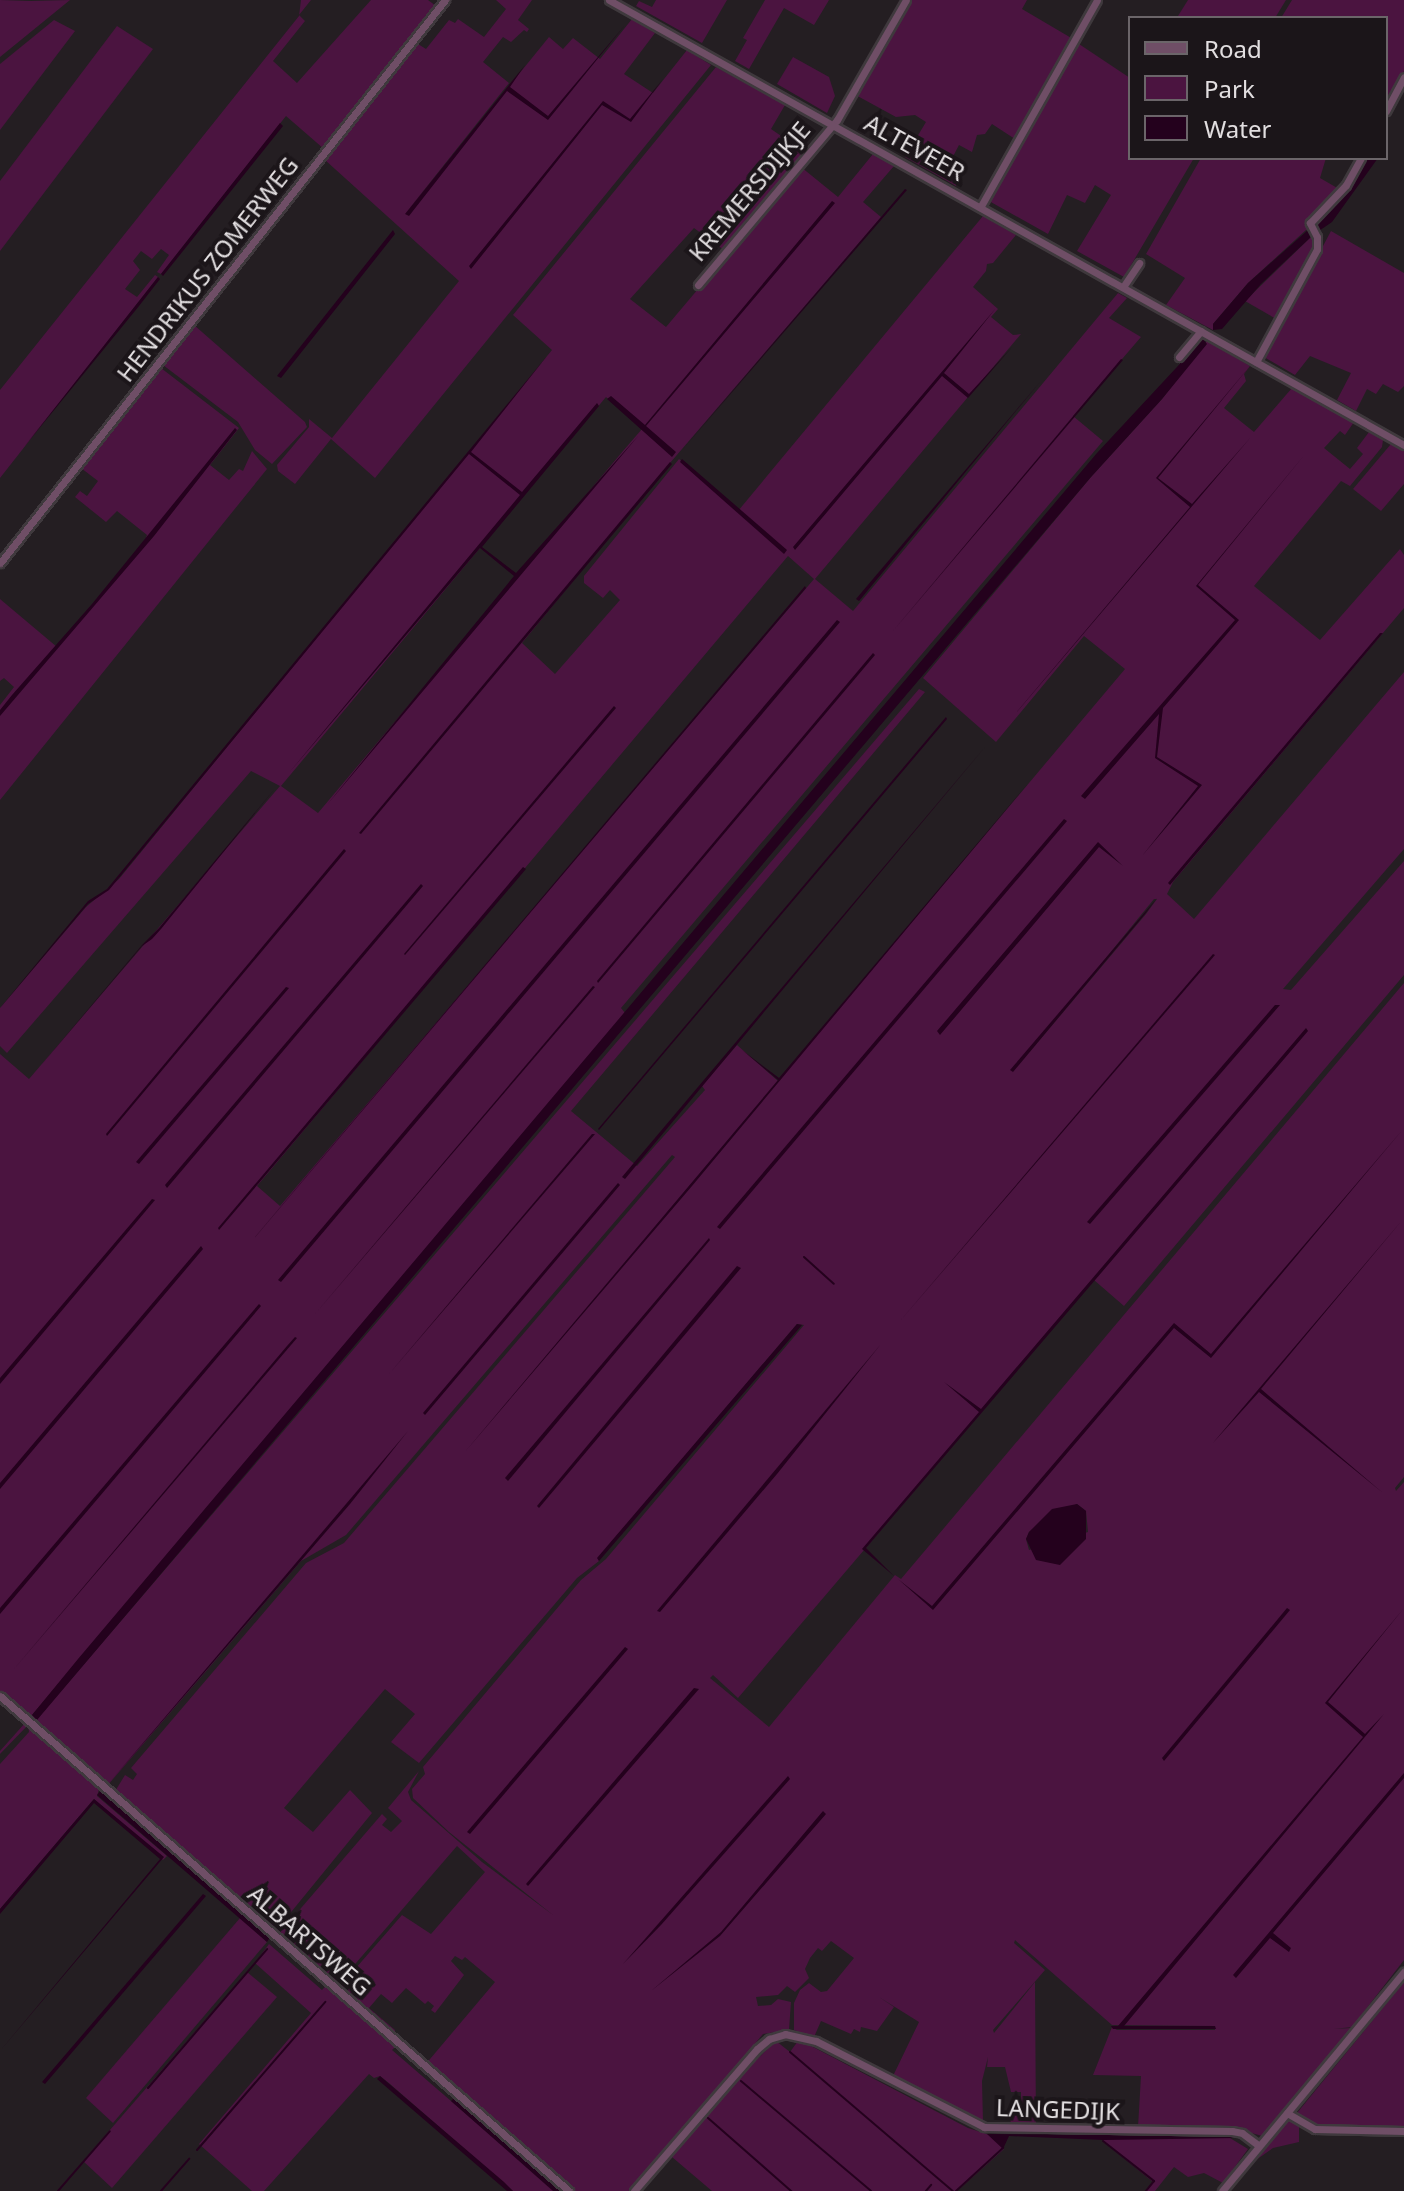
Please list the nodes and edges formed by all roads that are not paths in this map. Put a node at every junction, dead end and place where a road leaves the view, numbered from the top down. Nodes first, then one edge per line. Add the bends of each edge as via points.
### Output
1 (445, 0) edge
2 (609, 0) edge
3 (906, 0) edge
4 (1097, 0) edge
5 (1404, 77) edge
6 (1388, 107) edge
7 (832, 124) junction
8 (1360, 160) edge
9 (981, 206) junction
10 (1139, 263) dead end
11 (698, 285) dead end
12 (1123, 287) junction
13 (1201, 331) junction
14 (1179, 357) dead end
15 (1256, 362) junction
16 (1404, 445) edge
17 (0, 563) edge
18 (0, 1696) edge
19 (1404, 1972) edge
20 (1287, 2113) junction
21 (1404, 2131) edge
22 (1259, 2146) junction
23 (569, 2191) edge
24 (634, 2191) edge
25 (1222, 2191) edge

1 - 17 street, HENDRIKUS ZOMERWEG
2 - 7 street, ALTEVEER
3 - 7 street, KREMERSDIJKJE
4 - 9 street
5 - 6 street
7 - 9 street, ALTEVEER
7 - 11 street, KREMERSDIJKJE
8 - 15 street via 1346,185 1313,218 1315,254
9 - 12 street, ALTEVEER
10 - 12 street
12 - 13 street, ALTEVEER
13 - 14 street
13 - 15 street, ALTEVEER
15 - 16 street, ALTEVEER
18 - 23 street, ALBARTSWEG
19 - 20 street
20 - 21 street via 1315,2129
20 - 22 street
22 - 24 street, LANGEDIJK via 1232,2131 984,2127 816,2041 785,2034 757,2049
22 - 25 street

